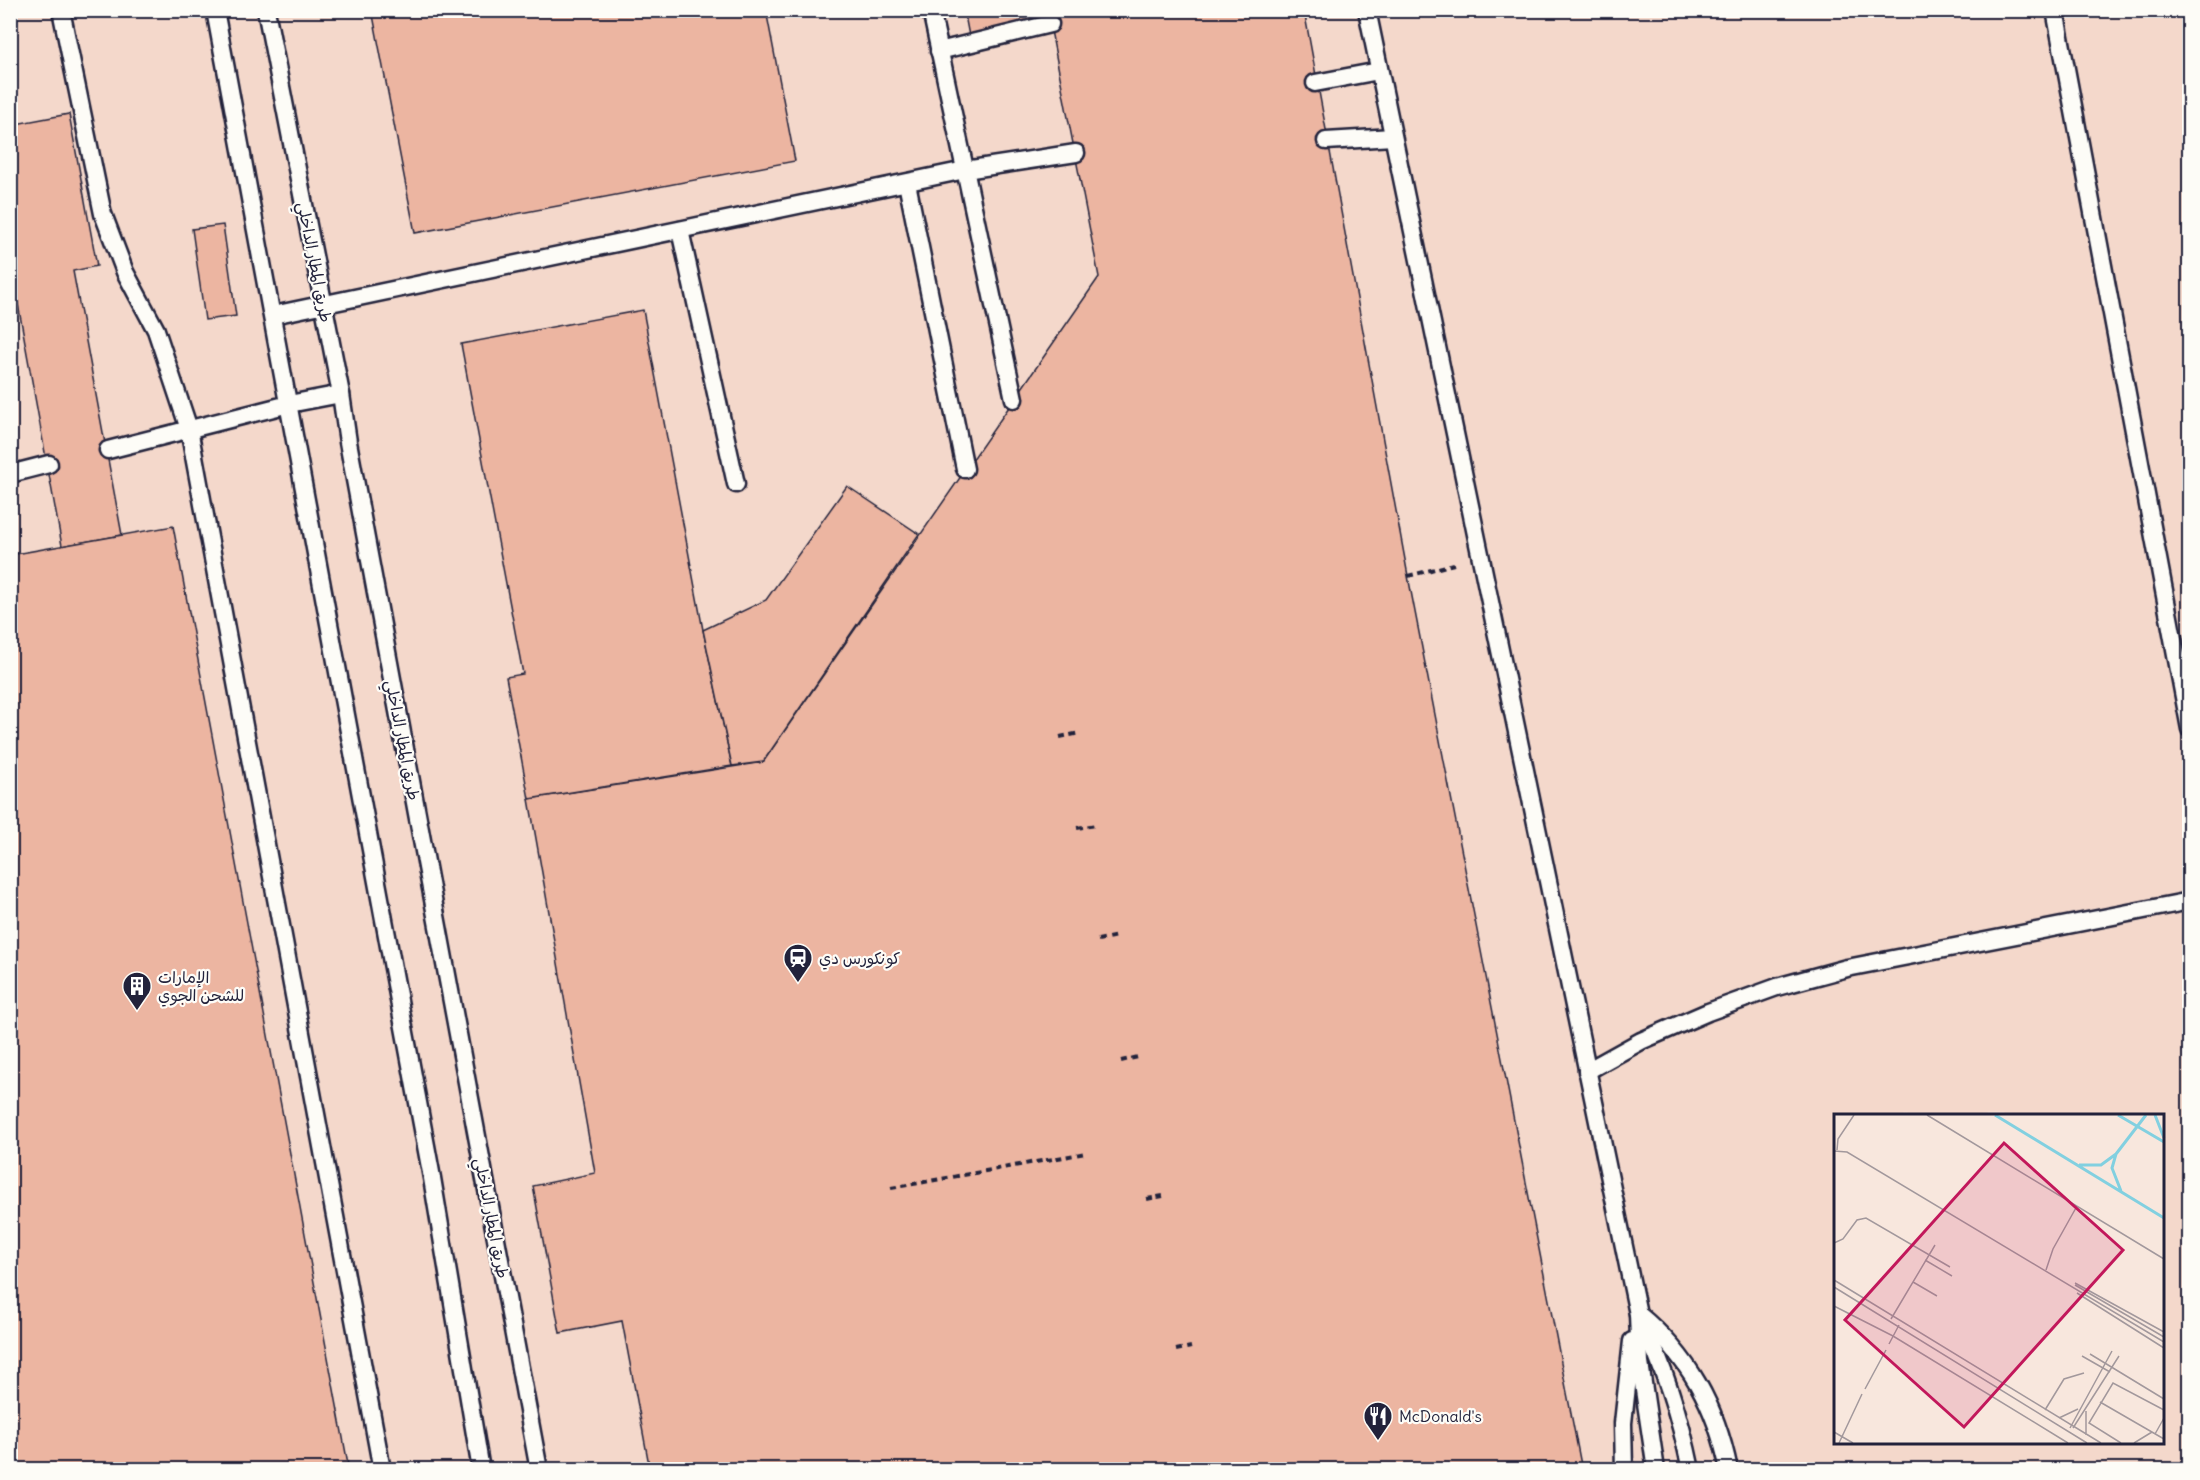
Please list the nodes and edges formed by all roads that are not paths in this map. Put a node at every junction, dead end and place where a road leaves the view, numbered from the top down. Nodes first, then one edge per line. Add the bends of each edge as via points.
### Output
1 (61, 10) edge
2 (215, 10) edge
3 (266, 10) edge
4 (932, 10) edge
5 (1367, 10) edge
6 (2055, 10) edge
7 (1050, 24) dead end
8 (939, 51) junction
9 (1379, 70) junction
10 (1316, 82) dead end
11 (1393, 137) junction
12 (1326, 141) dead end
13 (1076, 153) dead end
14 (965, 170) junction
15 (907, 183) junction
16 (680, 231) junction
17 (324, 305) junction
18 (273, 315) junction
19 (341, 394) junction
20 (1014, 399) dead end
21 (290, 404) junction
22 (189, 429) junction
23 (108, 450) dead end
24 (49, 464) dead end
25 (965, 469) dead end
26 (10, 474) edge
27 (736, 484) dead end
28 (2190, 729) edge
29 (2190, 901) edge
30 (1587, 1071) junction
31 (1638, 1314) junction
32 (382, 1470) edge
33 (481, 1470) edge
34 (539, 1470) edge
35 (1624, 1470) edge
36 (1656, 1470) edge
37 (1691, 1470) edge
38 (1729, 1470) edge

1 - 22 lane via 110,235 156,330
2 - 18 lane
3 - 17 lane, طريق المطار الداخلي
4 - 8 lane
5 - 9 lane
6 - 28 lane
7 - 8 lane
8 - 14 lane
9 - 10 lane
9 - 11 lane
11 - 12 lane
11 - 30 lane
13 - 14 lane
14 - 15 lane
14 - 20 lane
15 - 16 lane
15 - 25 lane
16 - 17 lane
16 - 27 lane
17 - 18 lane
17 - 19 lane, طريق المطار الداخلي
18 - 21 lane
19 - 21 lane
19 - 34 lane, طريق المطار الداخلي
21 - 22 lane
21 - 33 lane via 432,1178
22 - 23 lane
22 - 32 lane
24 - 26 lane
29 - 30 lane via 1847,968 1777,987 1641,1041
30 - 31 lane
31 - 35 lane via 1625,1386
31 - 36 lane via 1640,1363
31 - 37 lane via 1661,1360 1677,1406
31 - 38 lane via 1676,1351 1706,1395

